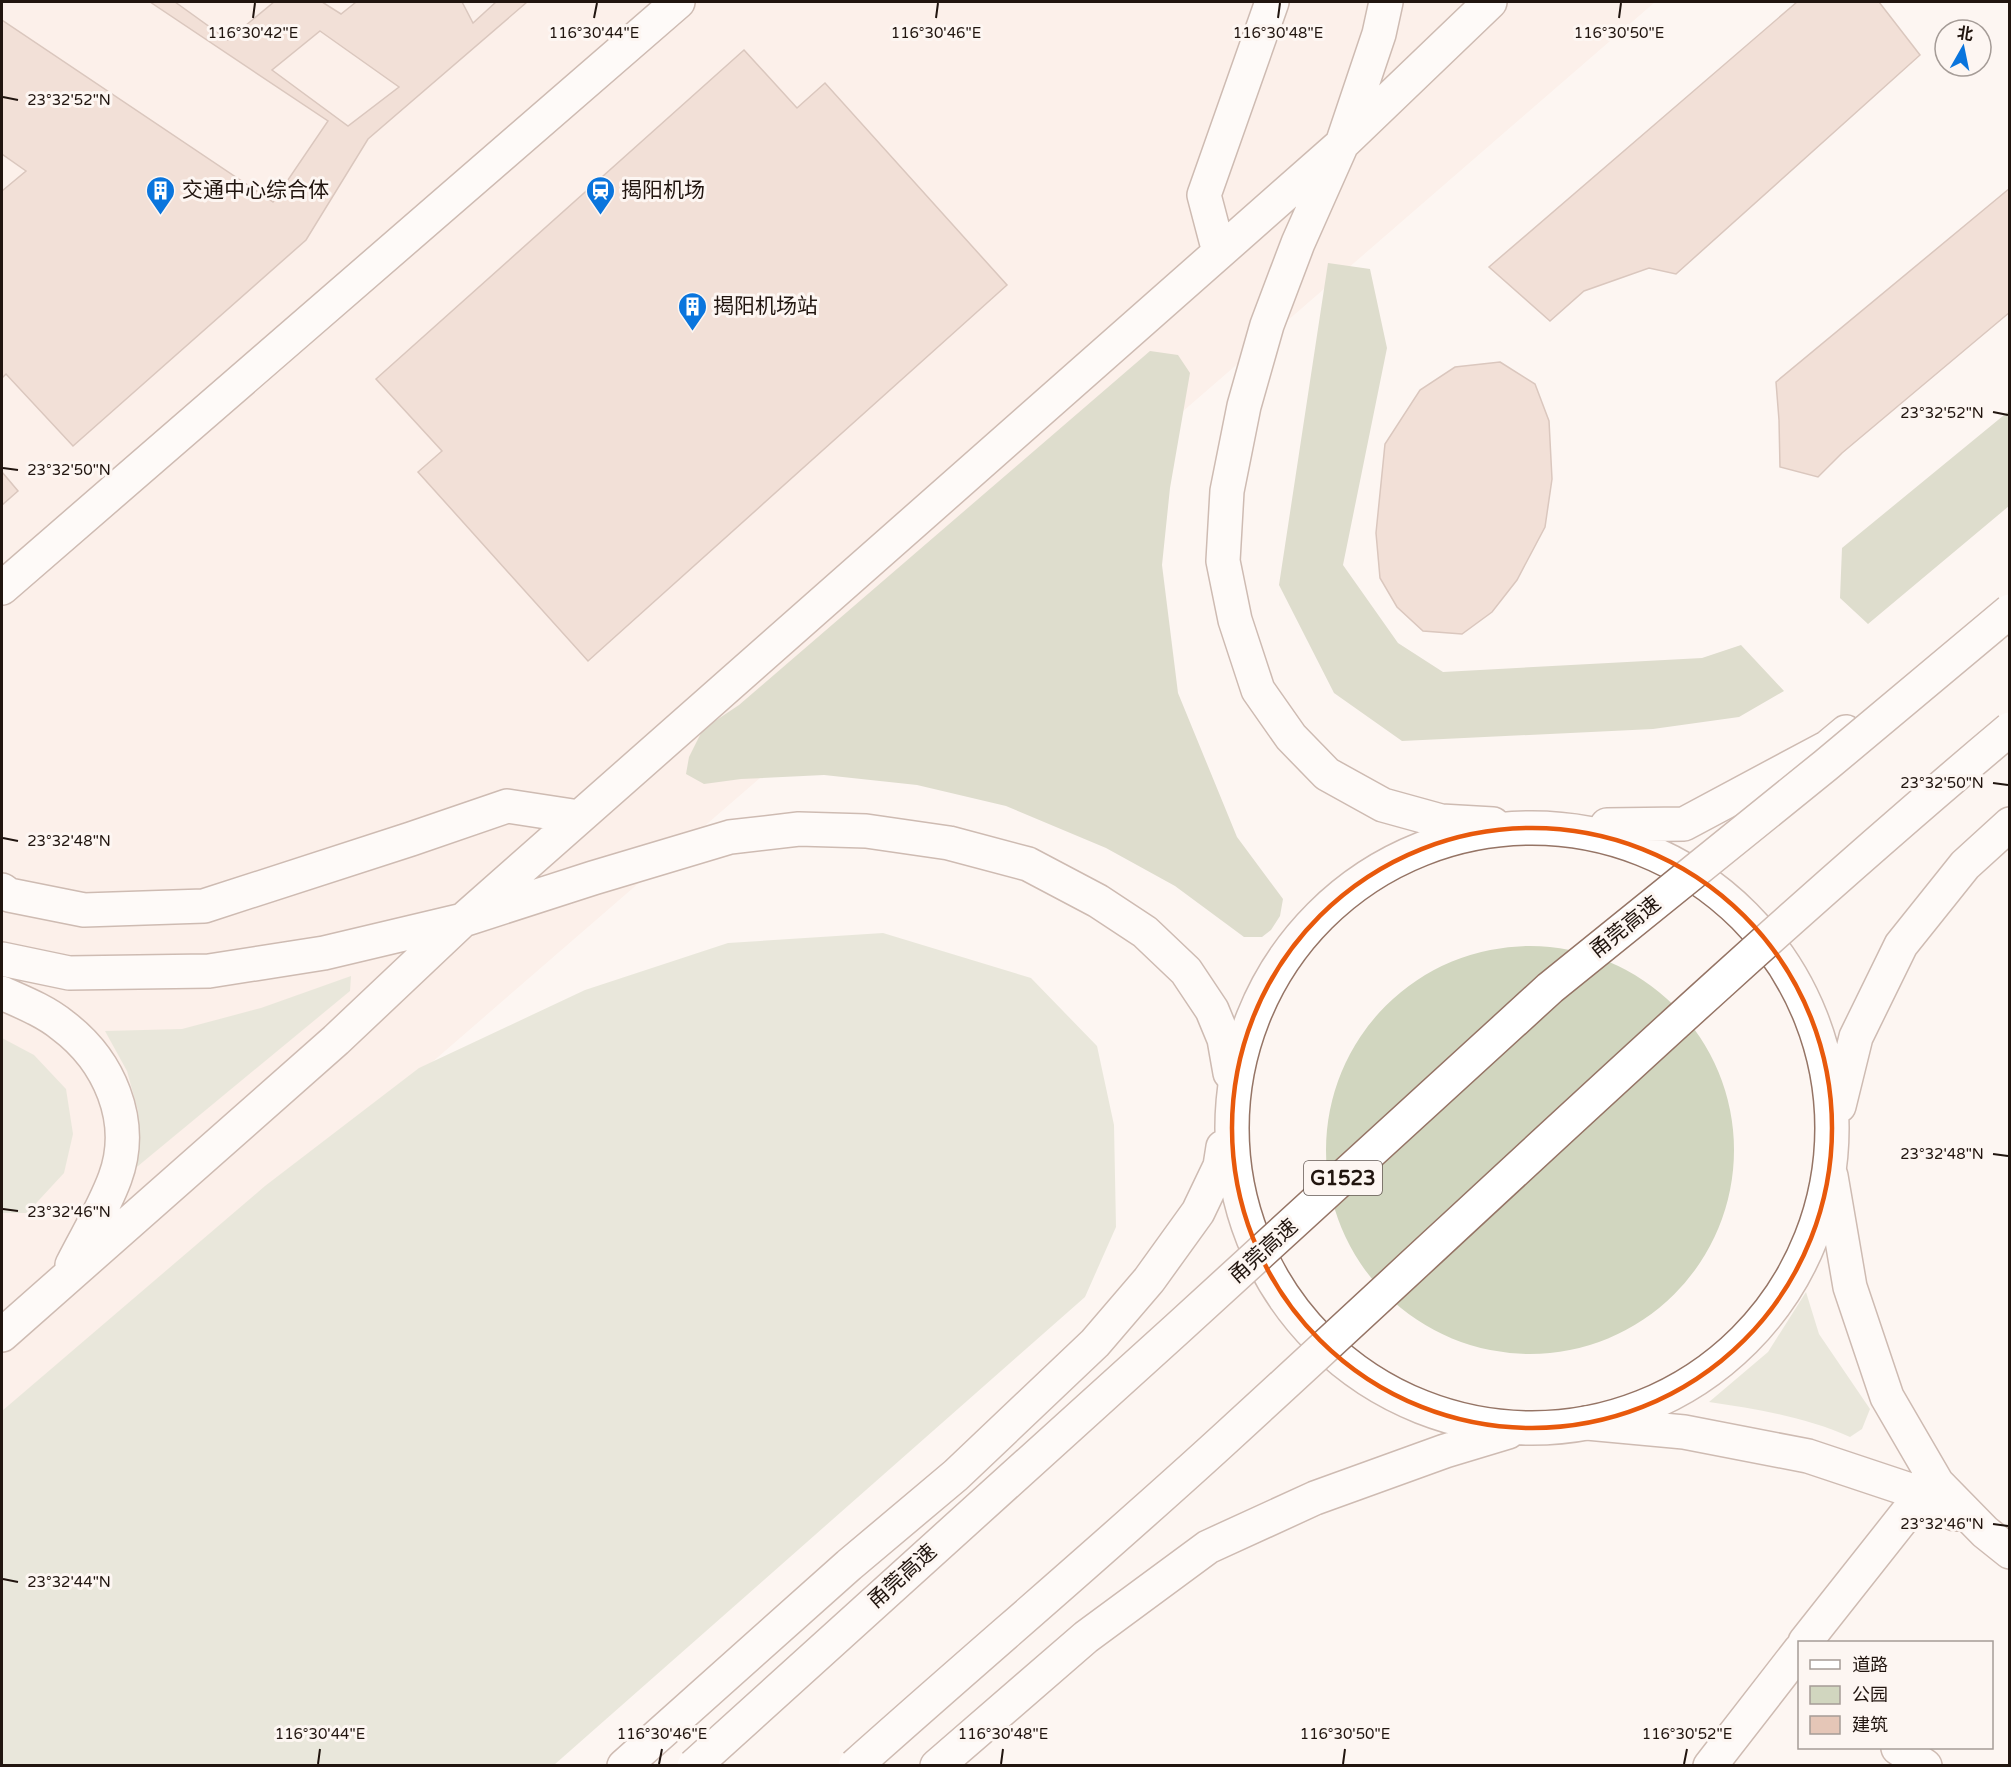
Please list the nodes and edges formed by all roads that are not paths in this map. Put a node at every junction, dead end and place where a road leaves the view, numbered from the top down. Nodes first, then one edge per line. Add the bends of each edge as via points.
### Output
1 (678, 2) edge
2 (1272, 2) edge
3 (1386, 2) edge
4 (1490, 2) edge
5 (1342, 144) junction
6 (1219, 252) junction
7 (2, 588) edge
8 (2010, 597) edge
9 (2010, 611) edge
10 (2010, 729) edge
11 (579, 817) junction
12 (1493, 824) junction
13 (2010, 824) edge
14 (1578, 826) junction
15 (2, 890) edge
16 (463, 920) junction
17 (2, 959) edge
18 (2, 993) edge
19 (1230, 1072) junction
20 (1835, 1120) junction
21 (1226, 1127) junction
22 (1831, 1176) junction
23 (63, 1281) junction
24 (2, 1335) edge
25 (1587, 1423) junction
26 (1521, 1428) junction
27 (1922, 1494) junction
28 (1997, 1542) edge
29 (1806, 1641) edge
30 (1794, 1667) edge
31 (1900, 1749) edge
32 (624, 1766) edge
33 (694, 1766) edge
34 (855, 1766) edge
35 (937, 1766) edge
36 (1710, 1766) edge
37 (1925, 1766) edge

1 - 7 main road
2 - 6 main road via 1204,195
3 - 5 main road
4 - 5 main road
5 - 6 main road
5 - 12 main road via 1267,325 1244,406 1227,491 1223,561 1235,620 1258,690 1291,737 1327,774 1383,805 1441,821
6 - 11 main road
8 - 14 main road via 1828,747 1684,824
9 - 33 main road, 甬莞高速 / G1523, bridge via 1550,988
10 - 34 main road, bridge via 1863,854 1625,1068 1226,1438
11 - 15 main road via 507,806 204,906 84,910
11 - 16 main road
12 - 14 main road
12 - 19 main road via 1428,851 1364,889 1306,942 1251,1021
13 - 20 main road via 1965,866 1901,945 1856,1038
14 - 20 main road via 1659,850 1730,897 1786,960 1822,1037
16 - 17 main road via 324,953 210,971 69,973
16 - 19 main road via 730,837 799,829 866,831 949,843 1028,864 1146,932 1186,971 1212,1010 1224,1039
16 - 23 main road via 336,1040
18 - 23 main road via 62,1024 93,1053 118,1104 124,1140 115,1178
19 - 21 main road
20 - 22 main road
21 - 26 main road via 1232,1185 1248,1240 1276,1291 1313,1336 1357,1374 1408,1402 1463,1421
21 - 32 main road via 1220,1166 1198,1212 1149,1280 1095,1343 956,1475
22 - 25 main road via 1802,1263 1748,1337 1674,1392
22 - 28 main road via 1850,1287 1887,1397 1938,1483
23 - 24 main road
25 - 26 main road
25 - 27 main road via 1684,1432 1808,1456
26 - 35 main road via 1315,1498 1208,1547 1086,1637
27 - 28 main road
27 - 29 main road
30 - 36 main road
31 - 37 main road

